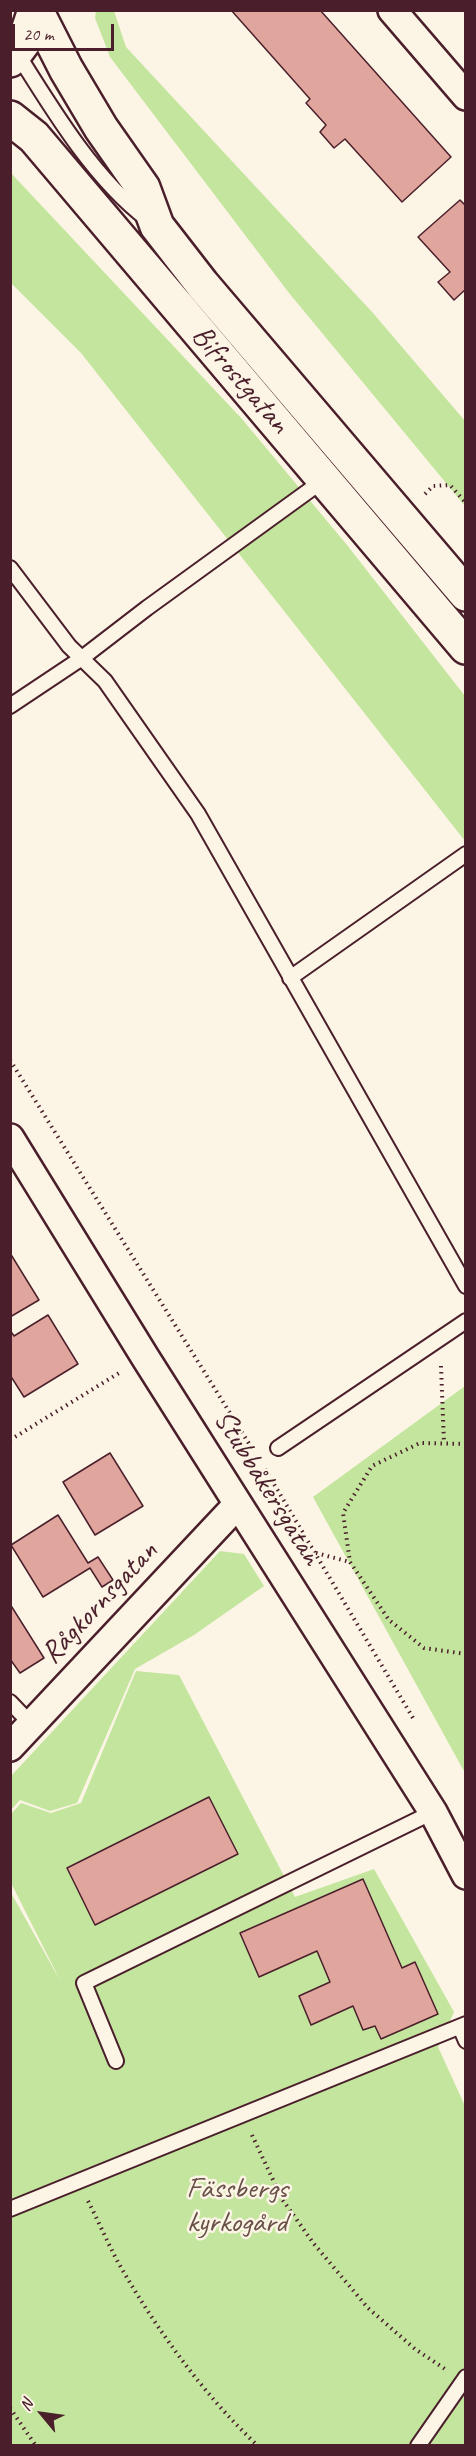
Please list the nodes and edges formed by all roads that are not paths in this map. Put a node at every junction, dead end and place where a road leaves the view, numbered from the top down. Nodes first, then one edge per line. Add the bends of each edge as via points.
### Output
1 (35, 10) edge
2 (392, 10) edge
3 (13, 54) edge
4 (465, 96) edge
5 (10, 118) edge
6 (157, 226) junction
7 (325, 479) junction
8 (10, 568) edge
9 (465, 594) edge
10 (465, 647) edge
11 (82, 658) junction
12 (10, 706) edge
13 (465, 854) edge
14 (290, 978) junction
15 (10, 1138) edge
16 (465, 1286) edge
17 (465, 1321) edge
18 (278, 1448) dead end
19 (238, 1504) junction
20 (10, 1702) edge
21 (32, 1725) junction
22 (10, 1747) edge
23 (434, 1812) junction
24 (465, 1875) edge
25 (463, 2026) edge
26 (465, 2041) edge
27 (116, 2061) dead end
28 (10, 2209) edge
29 (464, 2379) edge
30 (418, 2445) edge

1 - 3 main road, Bifrostgatan via 29,32
1 - 6 main road, Bifrostgatan via 101,128 143,188
2 - 4 street
3 - 6 lane, Bifrostgatan via 123,201
5 - 7 main road, Bifrostgatan via 34,137
6 - 9 main road, Bifrostgatan
7 - 10 main road, Bifrostgatan
7 - 11 lane
8 - 11 lane
11 - 12 lane
11 - 14 lane via 105,681 198,813
13 - 14 lane
14 - 16 lane
15 - 19 street, Stubbåkersgatan
17 - 18 lane
19 - 21 street, Rågkornsgatan
19 - 23 street, Stubbåkersgatan
20 - 21 lane
21 - 22 street, Rågkornsgatan
23 - 24 street, Stubbåkersgatan
23 - 27 lane via 84,1983
25 - 26 lane
25 - 28 lane
29 - 30 lane

